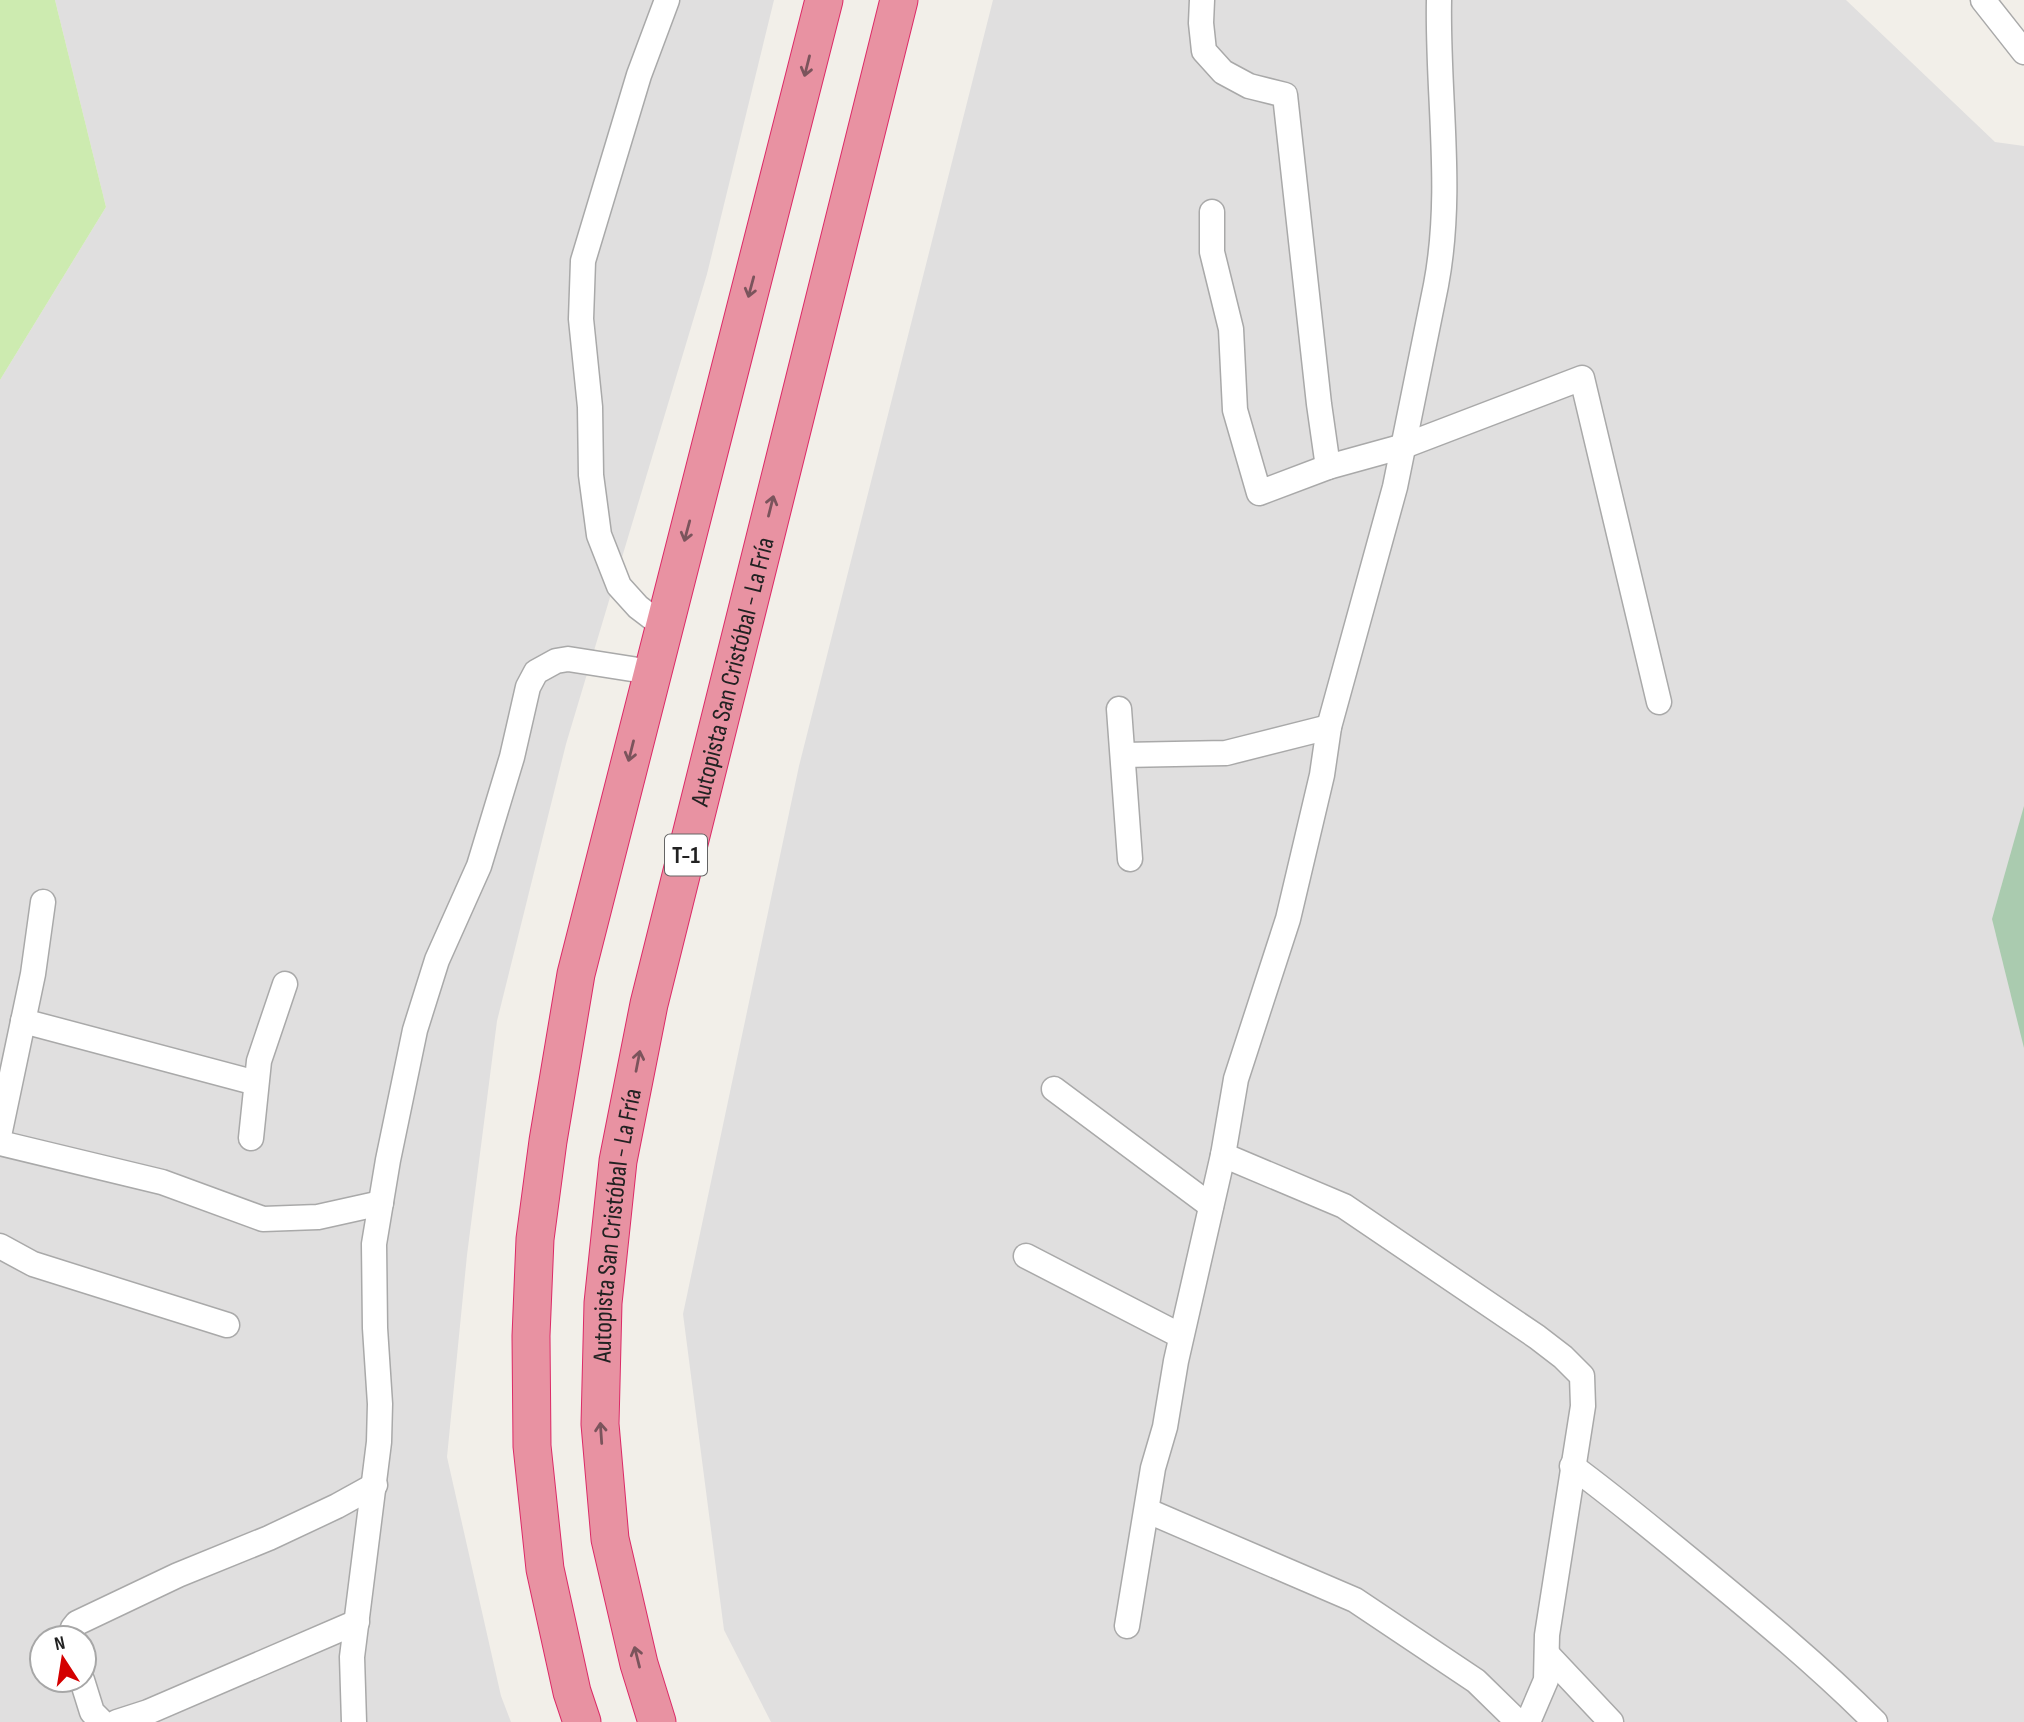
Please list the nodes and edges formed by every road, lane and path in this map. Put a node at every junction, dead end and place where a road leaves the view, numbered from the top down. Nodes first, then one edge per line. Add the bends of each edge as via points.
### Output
1 (667, 0) edge
2 (824, 0) edge
3 (899, 0) edge
4 (1202, 0) edge
5 (1439, 0) edge
6 (1983, 0) edge
7 (2024, 52) edge
8 (1212, 212) dead end
9 (1404, 446) junction
10 (1328, 467) junction
11 (663, 626) junction
12 (651, 672) junction
13 (1659, 702) dead end
14 (1119, 709) dead end
15 (1329, 727) junction
16 (1123, 755) junction
17 (1130, 859) dead end
18 (43, 902) dead end
19 (285, 984) dead end
20 (14, 1032) edge
21 (256, 1083) junction
22 (1054, 1089) dead end
23 (0, 1129) edge
24 (251, 1138) dead end
25 (0, 1143) edge
26 (1223, 1155) junction
27 (381, 1203) junction
28 (1211, 1206) junction
29 (0, 1246) edge
30 (1026, 1255) dead end
31 (227, 1325) dead end
32 (1181, 1336) junction
33 (1572, 1466) junction
34 (375, 1485) junction
35 (1147, 1511) junction
36 (357, 1622) junction
37 (76, 1624) edge
38 (1127, 1626) dead end
39 (1547, 1654) junction
40 (86, 1694) edge
41 (102, 1722) edge
42 (117, 1722) edge
43 (354, 1722) edge
44 (582, 1722) edge
45 (657, 1722) edge
46 (1518, 1722) edge
47 (1528, 1722) edge
48 (1611, 1722) edge
49 (1875, 1722) edge

1 - 11 street via 639,75 583,261 581,319 599,535 619,586
2 -> 11 highway
45 -> 3 highway, Autopista San Cristóbal - La Fría / T-1 via 610,1539 600,1424 603,1303 618,1161 649,1004
4 - 10 street via 1204,51 1223,72 1249,86 1285,95
5 - 9 street via 1445,165 1441,256
6 - 7 street
8 - 10 street via 1212,252 1231,329 1234,410 1259,493
9 - 10 street
9 - 13 street via 1582,377
9 - 15 street
11 - 12 highway
12 - 27 street via 568,659 536,672 528,687 479,866 437,960 415,1030
12 -> 44 highway via 576,974 535,1239 532,1446 545,1569
14 - 16 street
15 - 16 street via 1226,753
15 - 26 street via 1303,859 1236,1079
16 - 17 street
18 - 20 street via 33,974
19 - 21 street via 263,1046
20 - 21 street
20 - 23 street
21 - 24 street
22 - 28 street
25 - 27 street via 162,1182 263,1219 318,1217
26 - 28 street
26 - 33 street via 1344,1206 1563,1357 1582,1376 1583,1406
27 - 34 street via 374,1244 380,1404
28 - 32 street
29 - 31 street via 33,1264
30 - 32 street
32 - 35 street
33 - 39 street
33 - 49 street via 1748,1606
34 - 36 street
34 - 37 street
35 - 38 street
35 - 46 street via 1355,1600 1476,1681
36 - 42 street
36 - 43 street via 352,1657
39 - 47 street via 1546,1680
39 - 48 street
40 - 41 street via 92,1712

